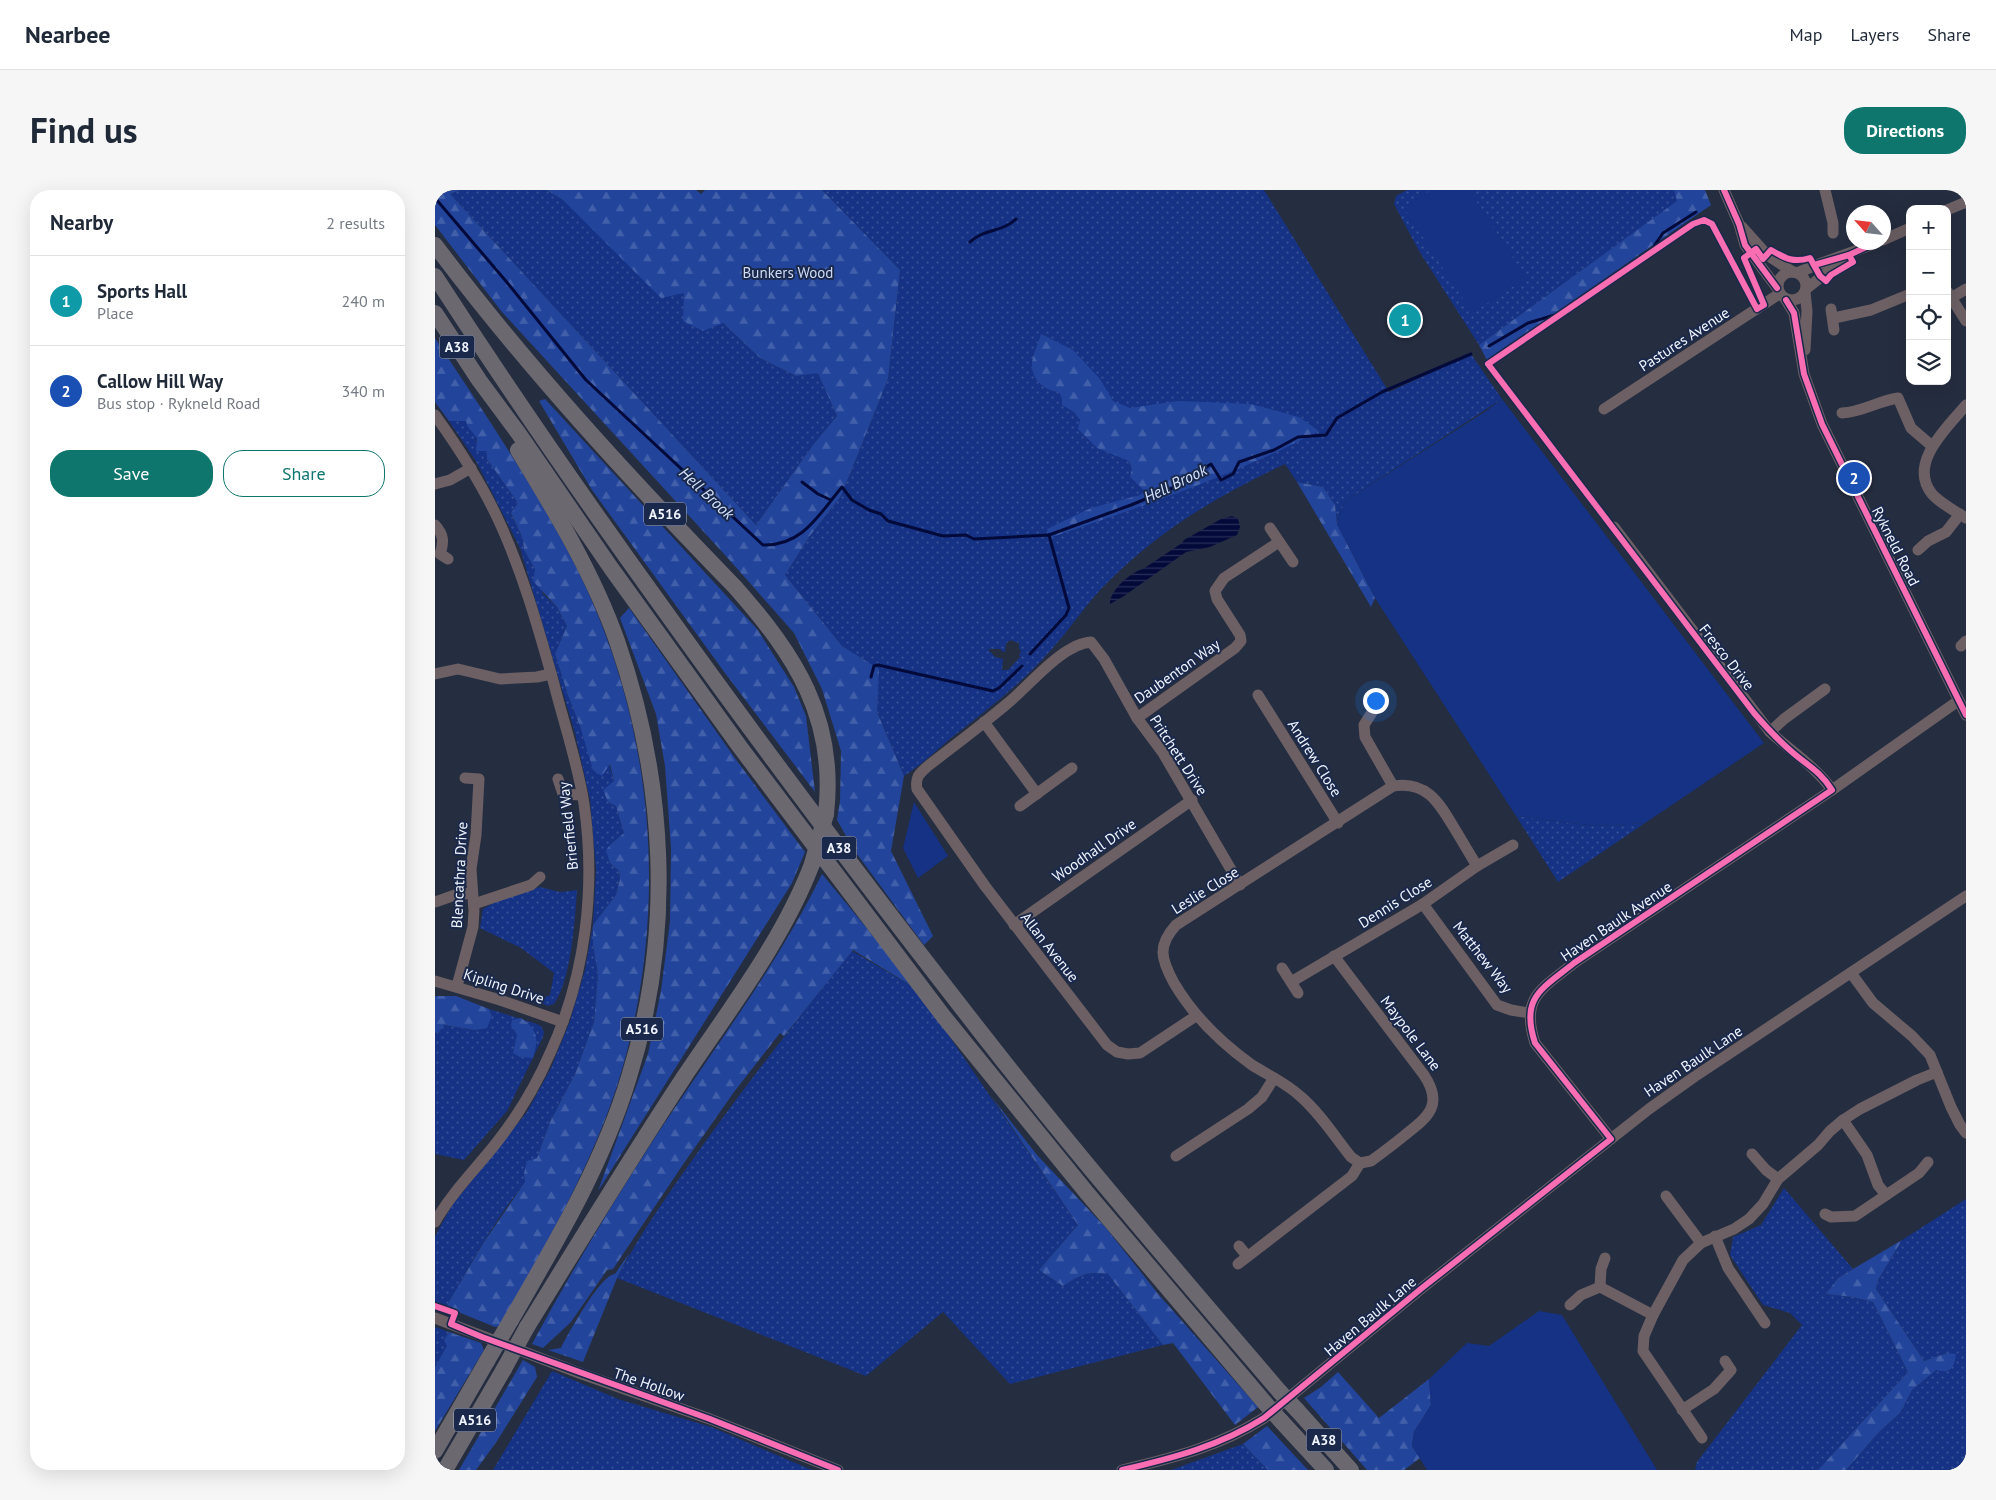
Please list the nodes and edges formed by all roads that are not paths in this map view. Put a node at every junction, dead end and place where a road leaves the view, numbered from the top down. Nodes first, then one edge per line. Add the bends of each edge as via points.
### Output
1 (1724, 190) edge
2 (1825, 190) edge
3 (1966, 202) edge
4 (1951, 208) edge
5 (1739, 224) junction
6 (1906, 230) edge
7 (1833, 233) dead end
8 (1891, 236) edge
9 (435, 244) edge
10 (1860, 250) edge
11 (1849, 255) junction
12 (1795, 272) junction
13 (435, 276) edge
14 (1966, 289) edge
15 (1806, 291) junction
16 (1781, 294) junction
17 (1951, 294) edge
18 (1908, 295) edge
19 (1951, 298) edge
20 (435, 313) edge
21 (1833, 319) dead end
22 (1966, 321) edge
23 (1804, 374) junction
24 (479, 380) junction
25 (1966, 405) edge
26 (1604, 408) dead end
27 (1842, 414) dead end
28 (435, 415) edge
29 (1932, 446) junction
30 (471, 468) junction
31 (435, 484) edge
32 (1963, 516) edge
33 (435, 525) edge
34 (1614, 527) dead end
35 (1270, 528) dead end
36 (1279, 542) junction
37 (1918, 550) dead end
38 (448, 559) dead end
39 (1293, 562) dead end
40 (435, 674) edge
41 (551, 674) junction
42 (1825, 689) dead end
43 (1258, 695) dead end
44 (1959, 701) junction
45 (1376, 706) dead end
46 (1966, 715) edge
47 (1137, 718) junction
48 (985, 722) junction
49 (1770, 732) junction
50 (1072, 768) dead end
51 (465, 778) dead end
52 (558, 779) dead end
53 (1393, 786) junction
54 (1832, 790) junction
55 (1037, 794) junction
56 (582, 795) junction
57 (1192, 800) junction
58 (1020, 806) dead end
59 (1338, 823) junction
60 (1513, 845) dead end
61 (1477, 866) junction
62 (540, 878) dead end
63 (1240, 885) junction
64 (1966, 896) edge
65 (473, 899) junction
66 (435, 902) edge
67 (1423, 904) junction
68 (1014, 925) junction
69 (1334, 956) junction
70 (1282, 968) dead end
71 (1851, 973) junction
72 (435, 981) edge
73 (1291, 982) junction
74 (457, 986) junction
75 (1298, 992) dead end
76 (1529, 1013) junction
77 (1196, 1016) junction
78 (563, 1022) junction
79 (1937, 1072) junction
80 (1275, 1078) junction
81 (1843, 1120) junction
82 (1966, 1133) edge
83 (1611, 1140) junction
84 (1752, 1154) dead end
85 (1176, 1156) dead end
86 (1928, 1162) dead end
87 (1360, 1163) junction
88 (1778, 1179) junction
89 (1886, 1195) junction
90 (1666, 1196) dead end
91 (1825, 1214) dead end
92 (435, 1222) edge
93 (1715, 1236) junction
94 (1701, 1243) junction
95 (1239, 1246) dead end
96 (1247, 1256) junction
97 (1605, 1258) dead end
98 (1238, 1264) dead end
99 (1600, 1287) junction
100 (1570, 1305) dead end
101 (1653, 1315) junction
102 (435, 1318) edge
103 (1765, 1324) dead end
104 (1725, 1361) dead end
105 (1682, 1410) junction
106 (1702, 1438) dead end
107 (435, 1451) edge
108 (445, 1470) edge
109 (838, 1470) edge
110 (1122, 1470) edge
111 (1326, 1470) edge
112 (1351, 1470) edge

1 - 5 street
2 - 7 street
3 - 4 street
5 - 12 street via 1767,255
5 - 16 street, Rykneld Road via 1745,245
6 - 8 street
9 - 108 highway, A516, bridge via 533,370 735,587 787,650 807,688 820,725 827,763 828,798 812,864 797,900 527,1327
10 - 11 street
11 - 12 street
11 - 15 street
12 - 15 street via 1805,280
12 - 16 street via 1779,279
13 - 112 highway, A38, bridge via 578,489 772,760 984,1037 1100,1180
14 - 17 street
15 - 16 street via 1800,299 1793,301
15 - 23 street, Rykneld Road
16 - 23 street, Rykneld Road via 1794,313
16 - 26 street, Pastures Avenue
18 - 21 street via 1871,310
19 - 22 street
20 - 24 highway, A38
23 - 44 street, Rykneld Road via 1845,472
24 - 107 highway, A516, bridge via 560,520 616,639 646,744 654,794 659,904 643,1023 629,1077 600,1154 511,1320
24 - 111 highway, A38, bridge via 740,747 944,1017 1087,1193
25 - 29 street
27 - 29 street via 1897,398 1911,428
28 - 30 street, Brierfield Way
29 - 32 street via 1924,470 1927,487 1938,500
30 - 31 street
30 - 41 street, Brierfield Way via 511,548
32 - 37 street via 1946,532
33 - 38 street via 444,543 440,554
34 - 49 street, Fresco Drive
35 - 36 street
36 - 39 street
36 - 47 street, Daubenton Way via 1224,578 1215,591 1241,641
40 - 41 street via 458,669 500,678
41 - 56 street, Brierfield Way
42 - 49 street
43 - 59 street, Andrew Close via 1261,711
44 - 46 street, Rykneld Road
44 - 54 street, Haven Baulk Avenue
45 - 53 street via 1364,725 1365,737
47 - 48 street, Pritchett Drive via 1091,642 1080,643 1069,650
47 - 57 street, Pritchett Drive
48 - 55 street
48 - 68 street, Allan Avenue via 915,780 917,789
49 - 54 street, Fresco Drive via 1818,771
50 - 55 street
51 - 65 street, Blencathra Drive via 479,779 471,869
52 - 56 street via 563,794
53 - 59 street, Leslie Close
53 - 61 street via 1405,784 1432,795
54 - 76 street, Haven Baulk Avenue via 1574,964 1542,990 1532,1002
55 - 58 street
56 - 78 street, Brierfield Way via 588,840 589,892 579,963
57 - 63 street, Pritchett Drive
57 - 68 street, Woodhall Drive
59 - 63 street, Leslie Close
60 - 61 street, Dennis Close
61 - 67 street, Dennis Close
62 - 65 street via 531,885
63 - 77 street, Leslie Close via 1176,925 1163,946 1167,971
64 - 71 street, Haven Baulk Lane
65 - 66 street via 455,895
65 - 74 street, Blencathra Drive via 470,943
67 - 69 street, Dennis Close
67 - 76 street, Matthew Way via 1497,1005
68 - 77 street, Allan Avenue via 1107,1045 1117,1052 1140,1053
69 - 73 street, Dennis Close
69 - 87 street, Maypole Lane via 1432,1087 1432,1106 1427,1117 1371,1162
70 - 73 street
71 - 79 street via 1873,1003 1929,1055
71 - 83 street, Haven Baulk Lane via 1694,1077
72 - 74 street, Kipling Drive
73 - 75 street
74 - 78 street, Kipling Drive
76 - 83 street via 1535,1043
77 - 80 street, Leslie Close via 1215,1036
78 - 92 street, Brierfield Way via 540,1077 527,1098 496,1143 453,1193
79 - 81 street
79 - 82 street via 1959,1125
80 - 85 street via 1249,1109 1190,1153
80 - 87 street, Leslie Close via 1309,1104 1351,1158
81 - 88 street
81 - 89 street via 1867,1155 1878,1185
83 - 110 street, Haven Baulk Lane via 1422,1288 1264,1418 1203,1449
84 - 88 street
86 - 89 street
87 - 96 street, Maypole Lane via 1352,1176
88 - 93 street via 1763,1204 1749,1219
89 - 91 street via 1855,1216 1831,1217
90 - 94 street
93 - 94 street
93 - 103 street via 1728,1268
94 - 101 street via 1683,1260
95 - 96 street
96 - 98 street, Maypole Lane
97 - 99 street
99 - 100 street via 1581,1295
99 - 101 street
101 - 105 street via 1643,1336 1643,1351
102 - 109 street, The Hollow via 710,1419
104 - 105 street via 1731,1370 1714,1389
105 - 106 street

